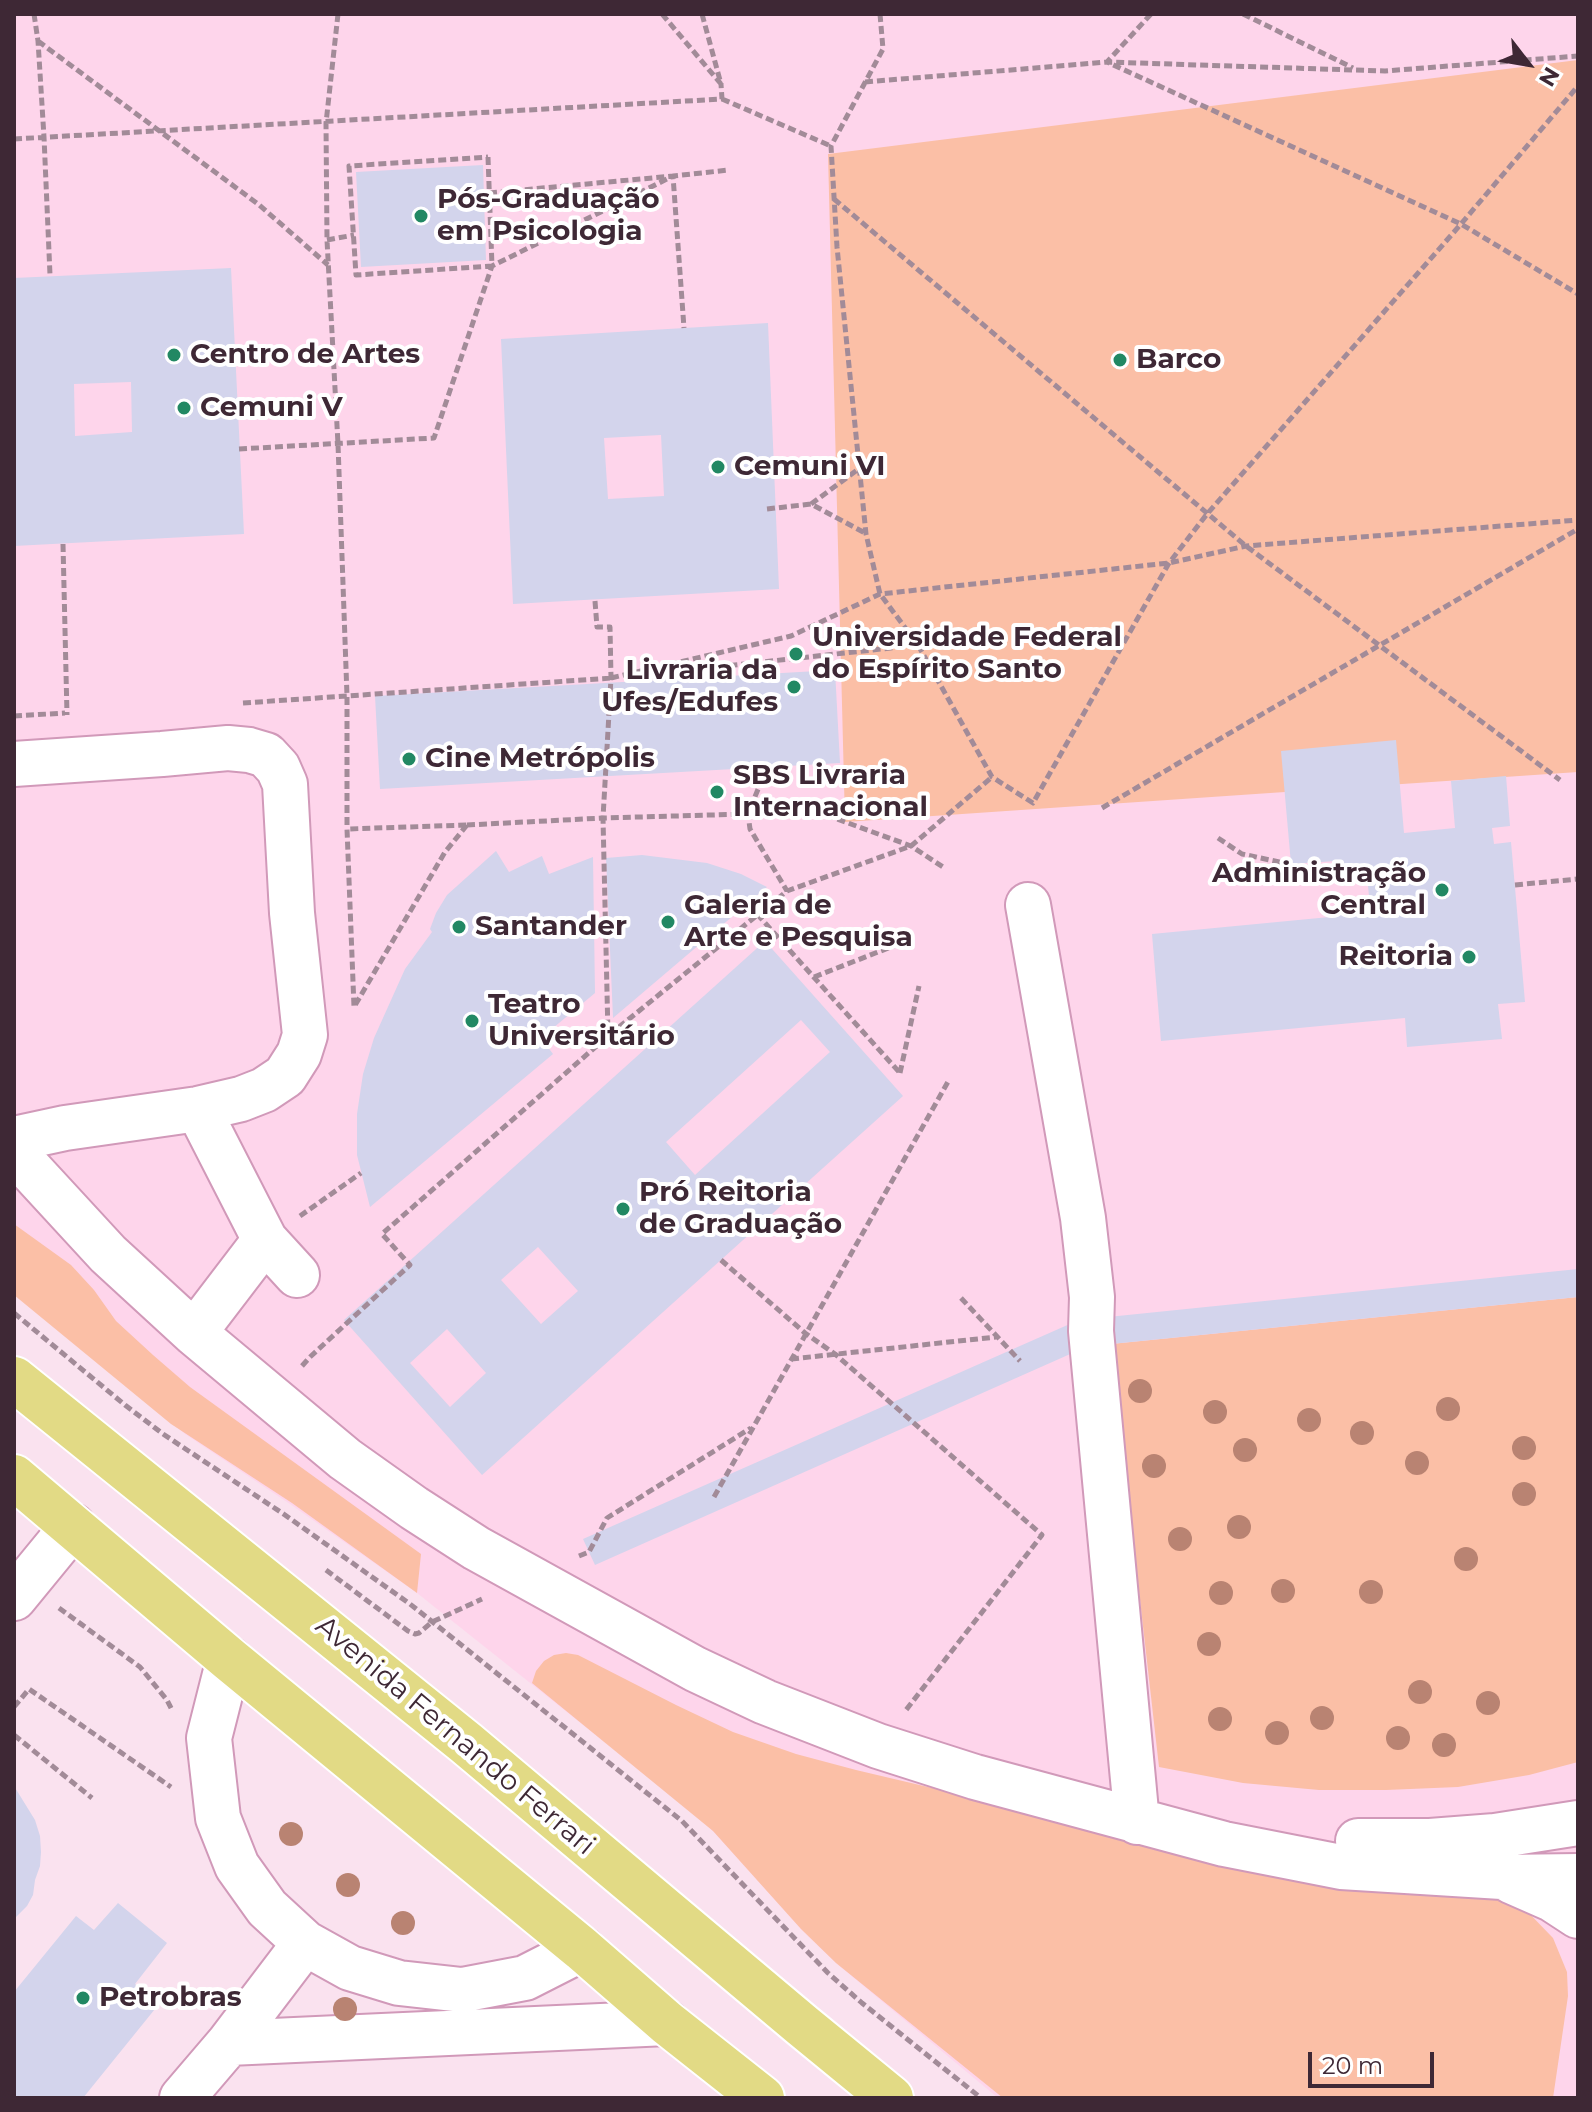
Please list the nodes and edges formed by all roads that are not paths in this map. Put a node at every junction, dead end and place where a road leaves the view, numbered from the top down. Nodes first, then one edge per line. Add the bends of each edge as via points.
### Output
1 (14, 764) edge
2 (1028, 905) dead end
3 (198, 1109) junction
4 (14, 1139) edge
5 (14, 1152) edge
6 (14, 1201) edge
7 (280, 1230) junction
8 (108, 1254) junction
9 (297, 1275) dead end
10 (194, 1333) junction
11 (14, 1379) edge
12 (14, 1477) edge
13 (73, 1526) junction
14 (14, 1598) edge
15 (229, 1659) junction
16 (1137, 1822) junction
17 (1578, 1823) edge
18 (1224, 1844) junction
19 (1578, 1876) edge
20 (1502, 1877) junction
21 (1578, 1916) edge
22 (305, 1943) junction
23 (582, 1949) junction
24 (667, 2023) junction
25 (229, 2043) junction
26 (752, 2095) edge
27 (182, 2098) edge
28 (891, 2098) edge

1 - 3 street via 228,748 266,755 278,768 285,784 305,1035 285,1076 241,1099
2 - 16 street via 1083,1218
3 - 4 street
3 - 7 street
5 - 8 street
6 - 8 street
7 - 9 street
7 - 10 street
8 - 10 street
10 - 16 street via 345,1459 414,1508 695,1669 878,1746
11 - 28 main road, Avenida Fernando Ferrari via 454,1733
12 - 13 main road
13 - 14 street
13 - 15 main road
15 - 22 street via 209,1738 218,1818 237,1866 267,1908
15 - 23 main road
16 - 18 street
17 - 18 street via 1430,1841
18 - 20 street via 1341,1867
19 - 20 street
20 - 21 street
22 - 23 street via 350,1968 399,1983 462,1990 525,1978
22 - 25 street
23 - 24 main road
24 - 25 street
24 - 26 main road
25 - 27 street

